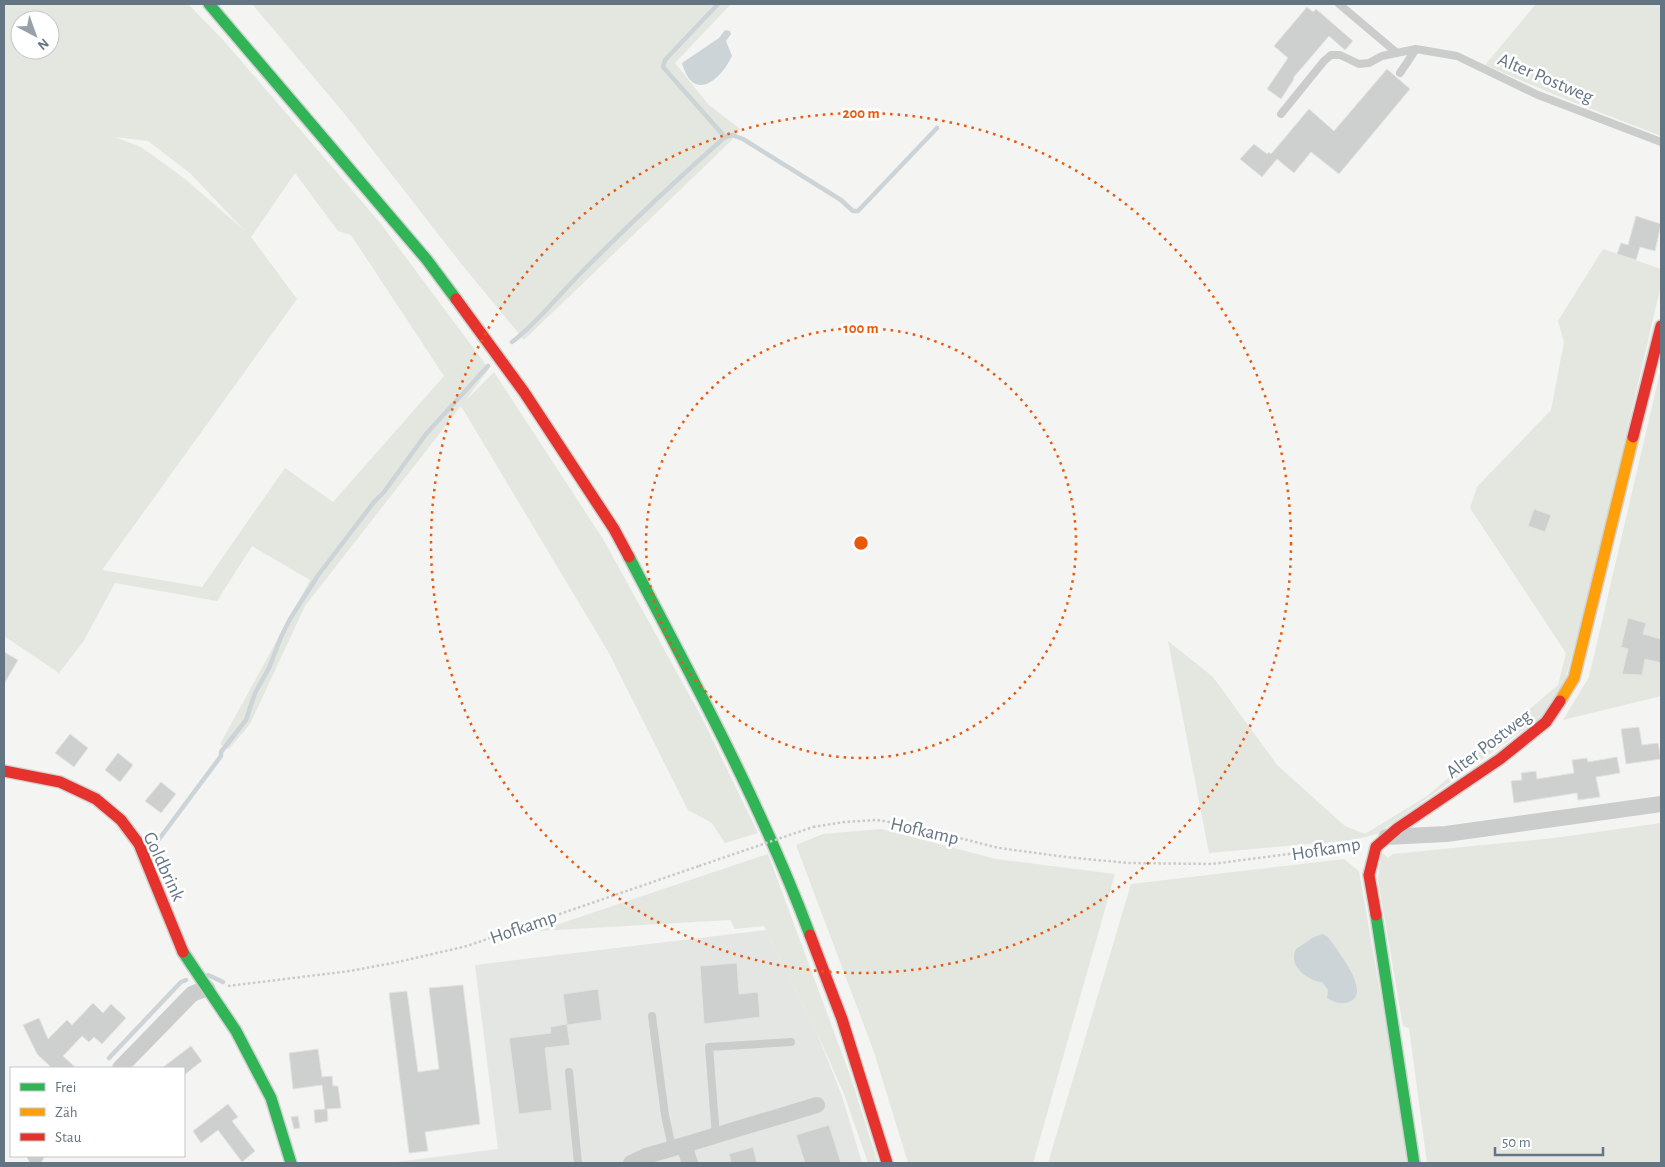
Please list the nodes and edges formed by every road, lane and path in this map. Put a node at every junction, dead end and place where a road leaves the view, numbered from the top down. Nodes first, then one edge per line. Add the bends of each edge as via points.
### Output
1 (209, 4) edge
2 (1339, 4) edge
3 (1416, 49) junction
4 (1397, 53) junction
5 (1400, 73) dead end
6 (1281, 114) dead end
7 (1661, 142) edge
8 (1661, 326) edge
9 (4, 771) edge
10 (1661, 804) edge
11 (1386, 837) junction
12 (1363, 844) dead end
13 (207, 988) junction
14 (652, 1016) dead end
15 (791, 1042) dead end
16 (121, 1067) edge
17 (569, 1072) dead end
18 (817, 1105) dead end
19 (716, 1136) junction
20 (678, 1147) junction
21 (291, 1163) edge
22 (578, 1163) edge
23 (631, 1163) edge
24 (690, 1163) edge
25 (887, 1163) edge
26 (1414, 1163) edge

1 - 25 street via 427,260 524,392 614,529 761,816 842,1019
2 - 4 lane
3 - 4 lane
3 - 5 lane
3 - 7 lane, Alter Postweg via 1457,56 1538,95
4 - 6 lane via 1359,64 1331,55
8 - 11 street, Alter Postweg via 1574,678 1546,722 1500,759
9 - 13 street, Goldbrink via 60,782 96,799 121,820 139,844 186,957
10 - 11 street, Hofkamp via 1446,834
11 - 26 street, Alter Postweg via 1376,847 1369,875
12 - 13 path, Hofkamp, bridge via 1212,864 1128,863 999,848 908,824 877,820 844,822 814,827 467,946 350,971
13 - 16 street via 192,994
13 - 21 street, Goldbrink via 236,1031 271,1098
14 - 20 lane via 665,1116
15 - 19 lane via 709,1047
17 - 22 lane
18 - 19 street
19 - 20 street
20 - 23 street
20 - 24 street

